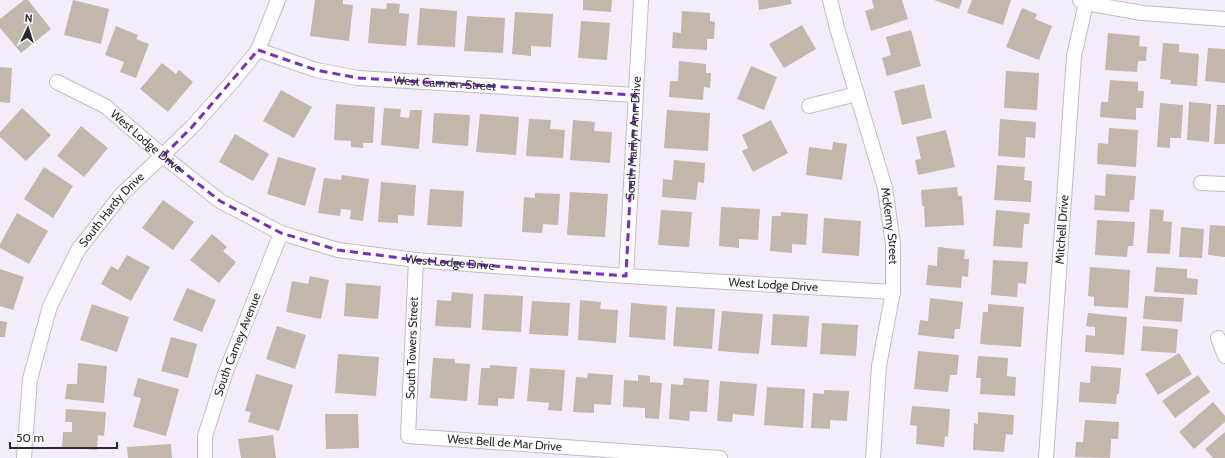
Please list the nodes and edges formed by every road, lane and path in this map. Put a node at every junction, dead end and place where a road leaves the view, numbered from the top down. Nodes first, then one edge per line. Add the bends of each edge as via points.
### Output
1 (278, 0) edge
2 (641, 0) edge
3 (830, 0) edge
4 (1083, 1) edge
5 (1225, 19) edge
6 (258, 50) junction
7 (57, 82) dead end
8 (857, 94) junction
9 (636, 95) junction
10 (809, 106) dead end
11 (163, 156) junction
12 (1201, 183) dead end
13 (1225, 184) edge
14 (280, 233) junction
15 (416, 260) junction
16 (626, 276) junction
17 (893, 292) junction
18 (1218, 338) dead end
19 (1225, 356) edge
20 (408, 436) joint
21 (24, 458) edge
22 (205, 458) edge
23 (720, 458) edge
24 (873, 458) edge
25 (1046, 458) edge

1 - 6 street, South Hardy Drive
2 - 9 street, South Marilyn Ann Drive
3 - 8 street, McKemy Street
4 - 5 street via 1142,13
4 - 25 street, Mitchell Drive via 1074,56
6 - 9 street, West Carmen Street via 316,70 358,78
6 - 11 street, South Hardy Drive via 192,127
7 - 11 street, West Lodge Drive via 105,106
8 - 10 street
8 - 17 street, McKemy Street via 885,188 893,244
9 - 16 street, South Marilyn Ann Drive
11 - 14 street, West Lodge Drive via 220,201
11 - 21 street, South Hardy Drive via 121,195 78,250 50,306 30,379
12 - 13 street
14 - 15 street, West Lodge Drive via 338,250
14 - 22 street, South Carney Avenue via 225,374 205,436
15 - 16 street, West Lodge Drive
15 - 20 street, South Towers Street
16 - 17 street, West Lodge Drive
17 - 24 street, McKemy Street via 880,366
18 - 19 street
20 - 23 street, West Bell de Mar Drive

